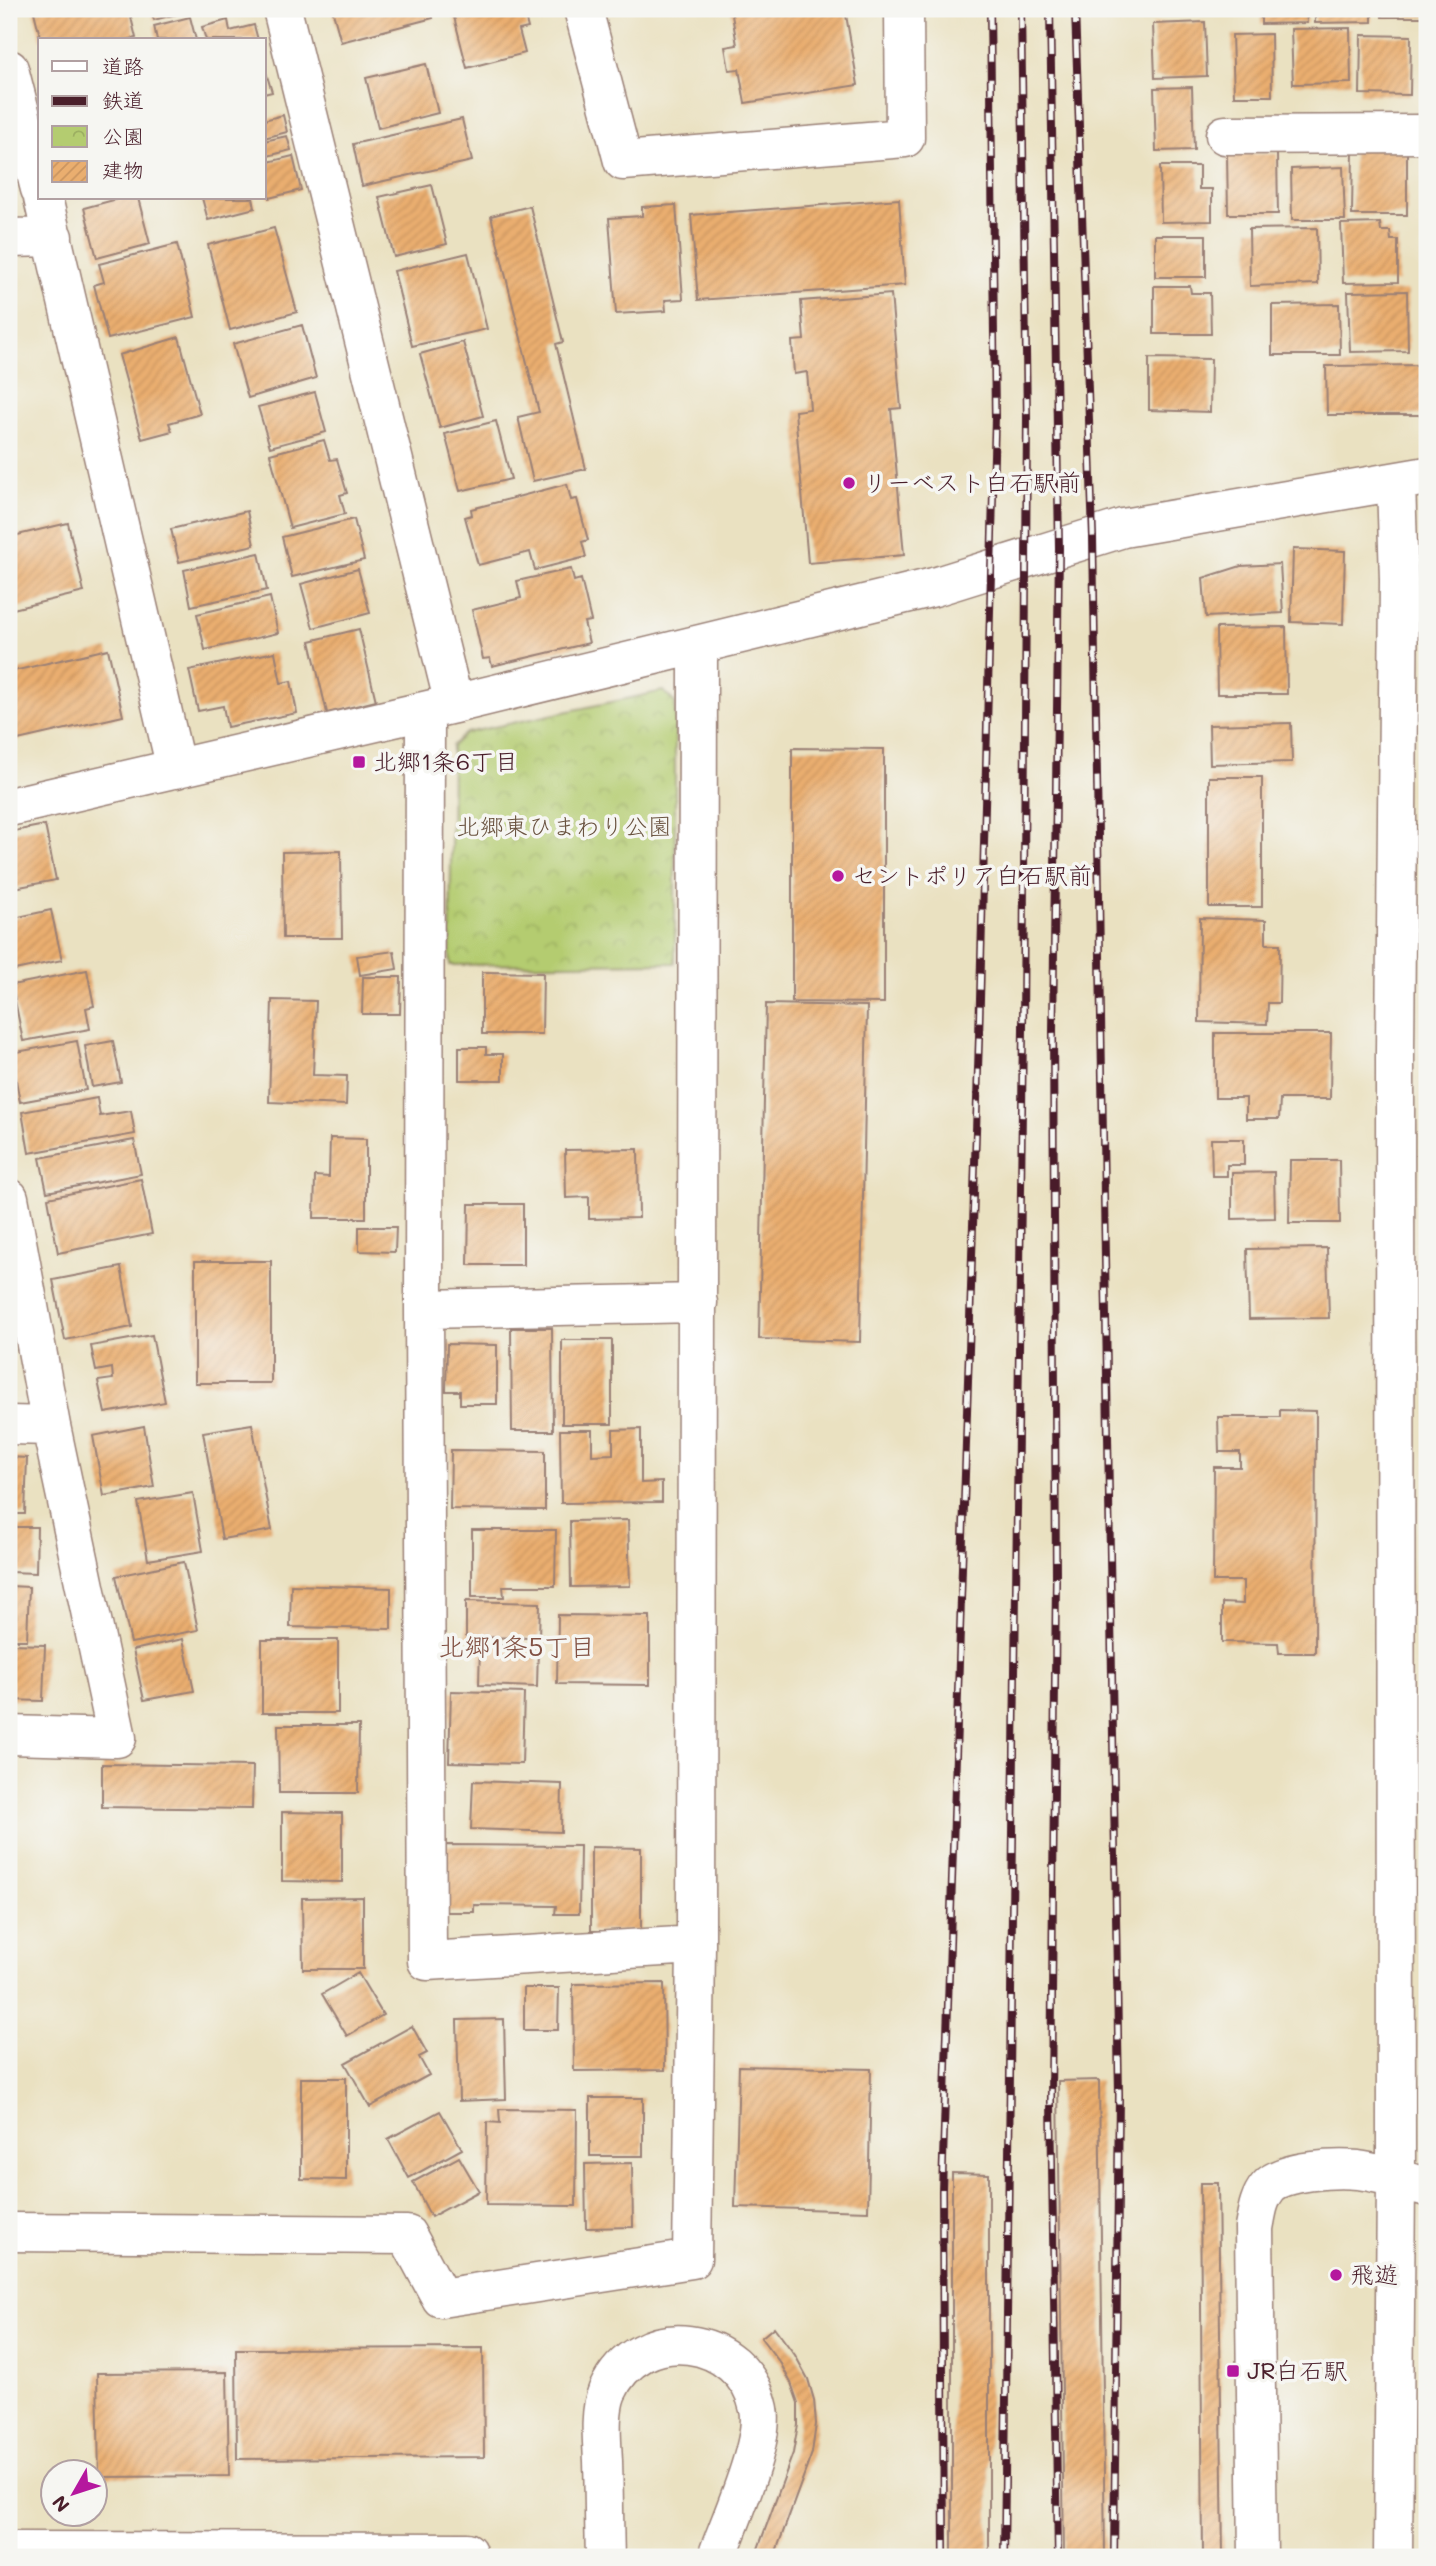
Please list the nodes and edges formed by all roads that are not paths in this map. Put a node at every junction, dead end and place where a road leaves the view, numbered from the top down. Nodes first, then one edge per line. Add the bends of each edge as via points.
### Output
1 (282, 9) edge
2 (583, 9) edge
3 (904, 9) edge
4 (9, 68) edge
5 (1427, 134) edge
6 (1225, 135) dead end
7 (38, 181) edge
8 (44, 200) edge
9 (53, 237) junction
10 (9, 238) edge
11 (1412, 479) edge
12 (698, 645) junction
13 (440, 708) junction
14 (176, 769) junction
15 (9, 807) edge
16 (1411, 1054) edge
17 (9, 1198) edge
18 (698, 1303) junction
19 (424, 1309) junction
20 (9, 1425) edge
21 (51, 1426) junction
22 (1412, 1496) edge
23 (9, 1735) edge
24 (696, 1945) junction
25 (1412, 2183) edge
26 (9, 2232) edge
27 (9, 2551) edge
28 (467, 2557) edge
29 (605, 2557) edge
30 (717, 2557) edge
31 (1258, 2557) edge
32 (1393, 2557) edge

1 - 13 street
2 - 3 street via 623,161 905,138
4 - 7 street
5 - 6 street
8 - 9 street
9 - 10 street
9 - 14 street
11 - 12 street via 1123,528 934,587
11 - 16 street via 1399,580
12 - 13 street
12 - 18 street
13 - 14 street
13 - 19 street
14 - 15 street
16 - 22 street
17 - 21 street
18 - 19 street
18 - 24 street
19 - 24 street via 427,1961
20 - 21 street
21 - 23 street via 117,1738
22 - 25 street
24 - 26 street via 692,2259 441,2298 407,2235
25 - 31 street via 1356,2170 1303,2172 1269,2185 1258,2202 1254,2228
25 - 32 street
27 - 28 street via 467,2552
29 - 30 street via 602,2424 606,2393 621,2370 646,2349 675,2343 708,2349 731,2362 748,2382 759,2410 756,2451

